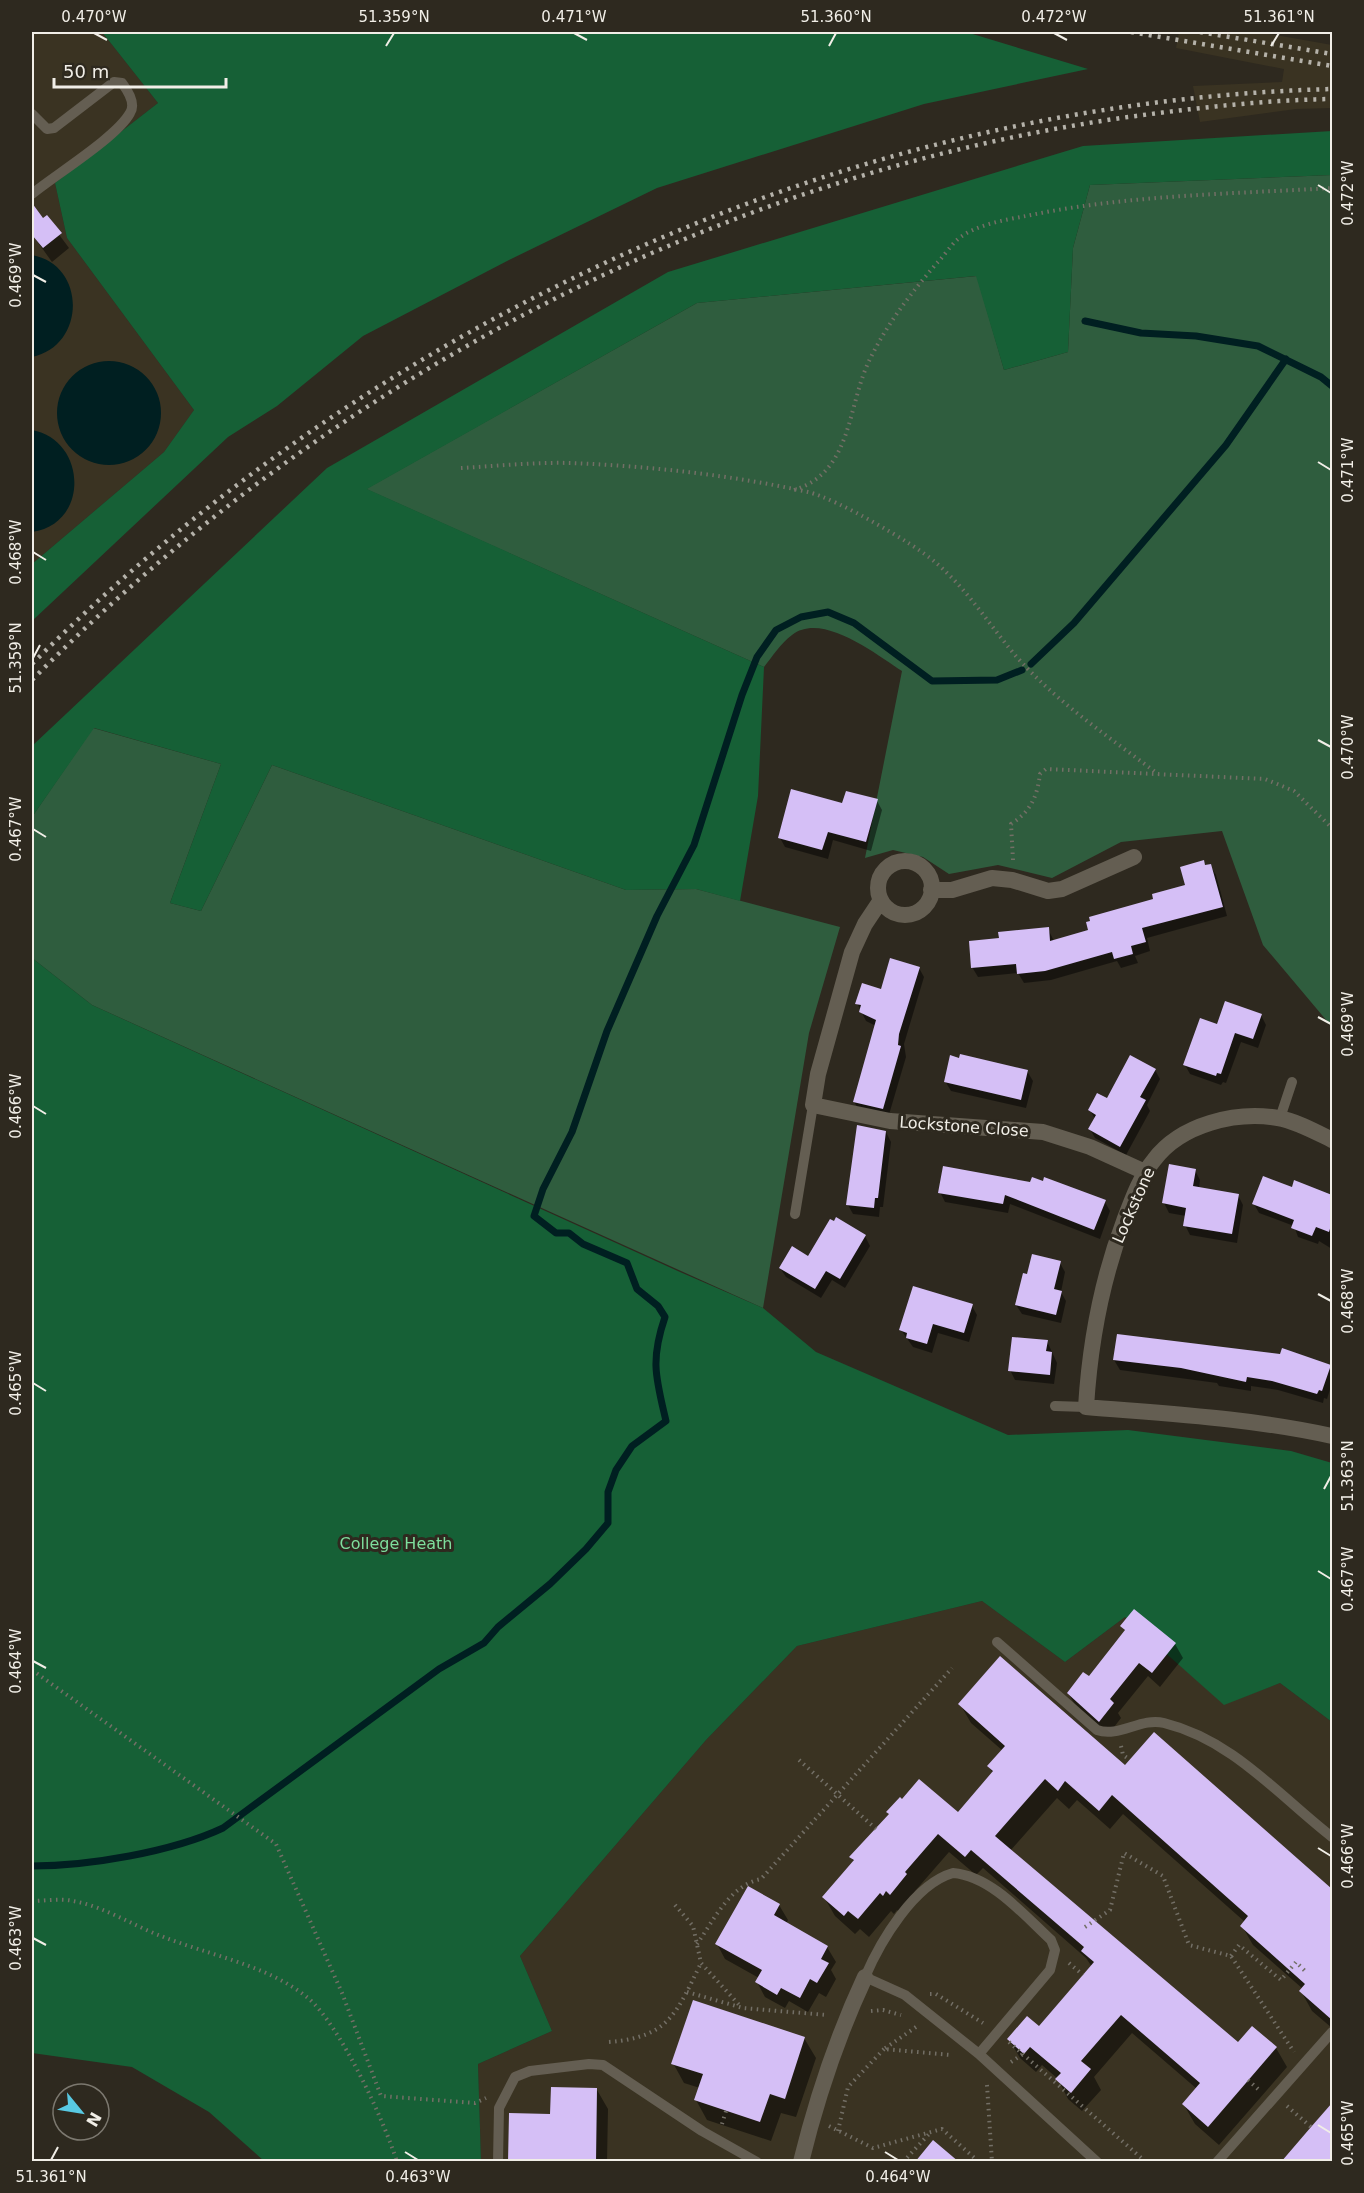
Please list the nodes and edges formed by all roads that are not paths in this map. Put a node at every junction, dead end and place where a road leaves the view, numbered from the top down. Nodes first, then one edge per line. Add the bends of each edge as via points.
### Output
1 (32, 114) edge
2 (33, 190) edge
3 (1134, 857) dead end
4 (931, 890) junction
5 (881, 900) junction
6 (1292, 1082) dead end
7 (813, 1105) junction
8 (1280, 1119) junction
9 (1332, 1140) edge
10 (1145, 1172) junction
11 (795, 1214) dead end
12 (1055, 1406) dead end
13 (1086, 1407) junction
14 (1332, 1436) edge
15 (997, 1642) dead end
16 (1332, 1838) edge
17 (865, 1977) junction
18 (1332, 2032) edge
19 (979, 2054) junction
20 (498, 2162) edge
21 (757, 2162) edge
22 (801, 2162) edge
23 (1097, 2162) edge
24 (1217, 2162) edge

1 - 2 lane via 47,129 54,128 114,82 122,83 132,105 131,113 111,133
3 - 4 street via 1062,889 1040,889 992,878 952,890
4 - 5 street via 924,906 909,914 893,912
4 - 5 street via 927,873 913,862 904,861 887,867 882,874 878,891
5 - 7 street via 852,952
6 - 8 lane
7 - 10 street, Lockstone Close via 890,1121 1043,1132 1090,1147
7 - 11 lane
8 - 9 street, Lockstone
8 - 10 street, Lockstone via 1235,1117 1208,1124 1164,1149
10 - 13 street, Lockstone via 1112,1254 1096,1313
12 - 13 lane
13 - 14 street via 1197,1414
15 - 16 lane via 1097,1730 1115,1731 1160,1722 1217,1743 1244,1761
17 - 19 lane via 905,1995
17 - 19 lane via 896,1919 945,1875 971,1877 990,1887 1051,1940 1055,1950 1050,1970
17 - 22 street via 821,2085
18 - 24 lane
19 - 23 lane
20 - 21 lane via 498,2108 515,2077 530,2071 589,2064 603,2065 702,2131

